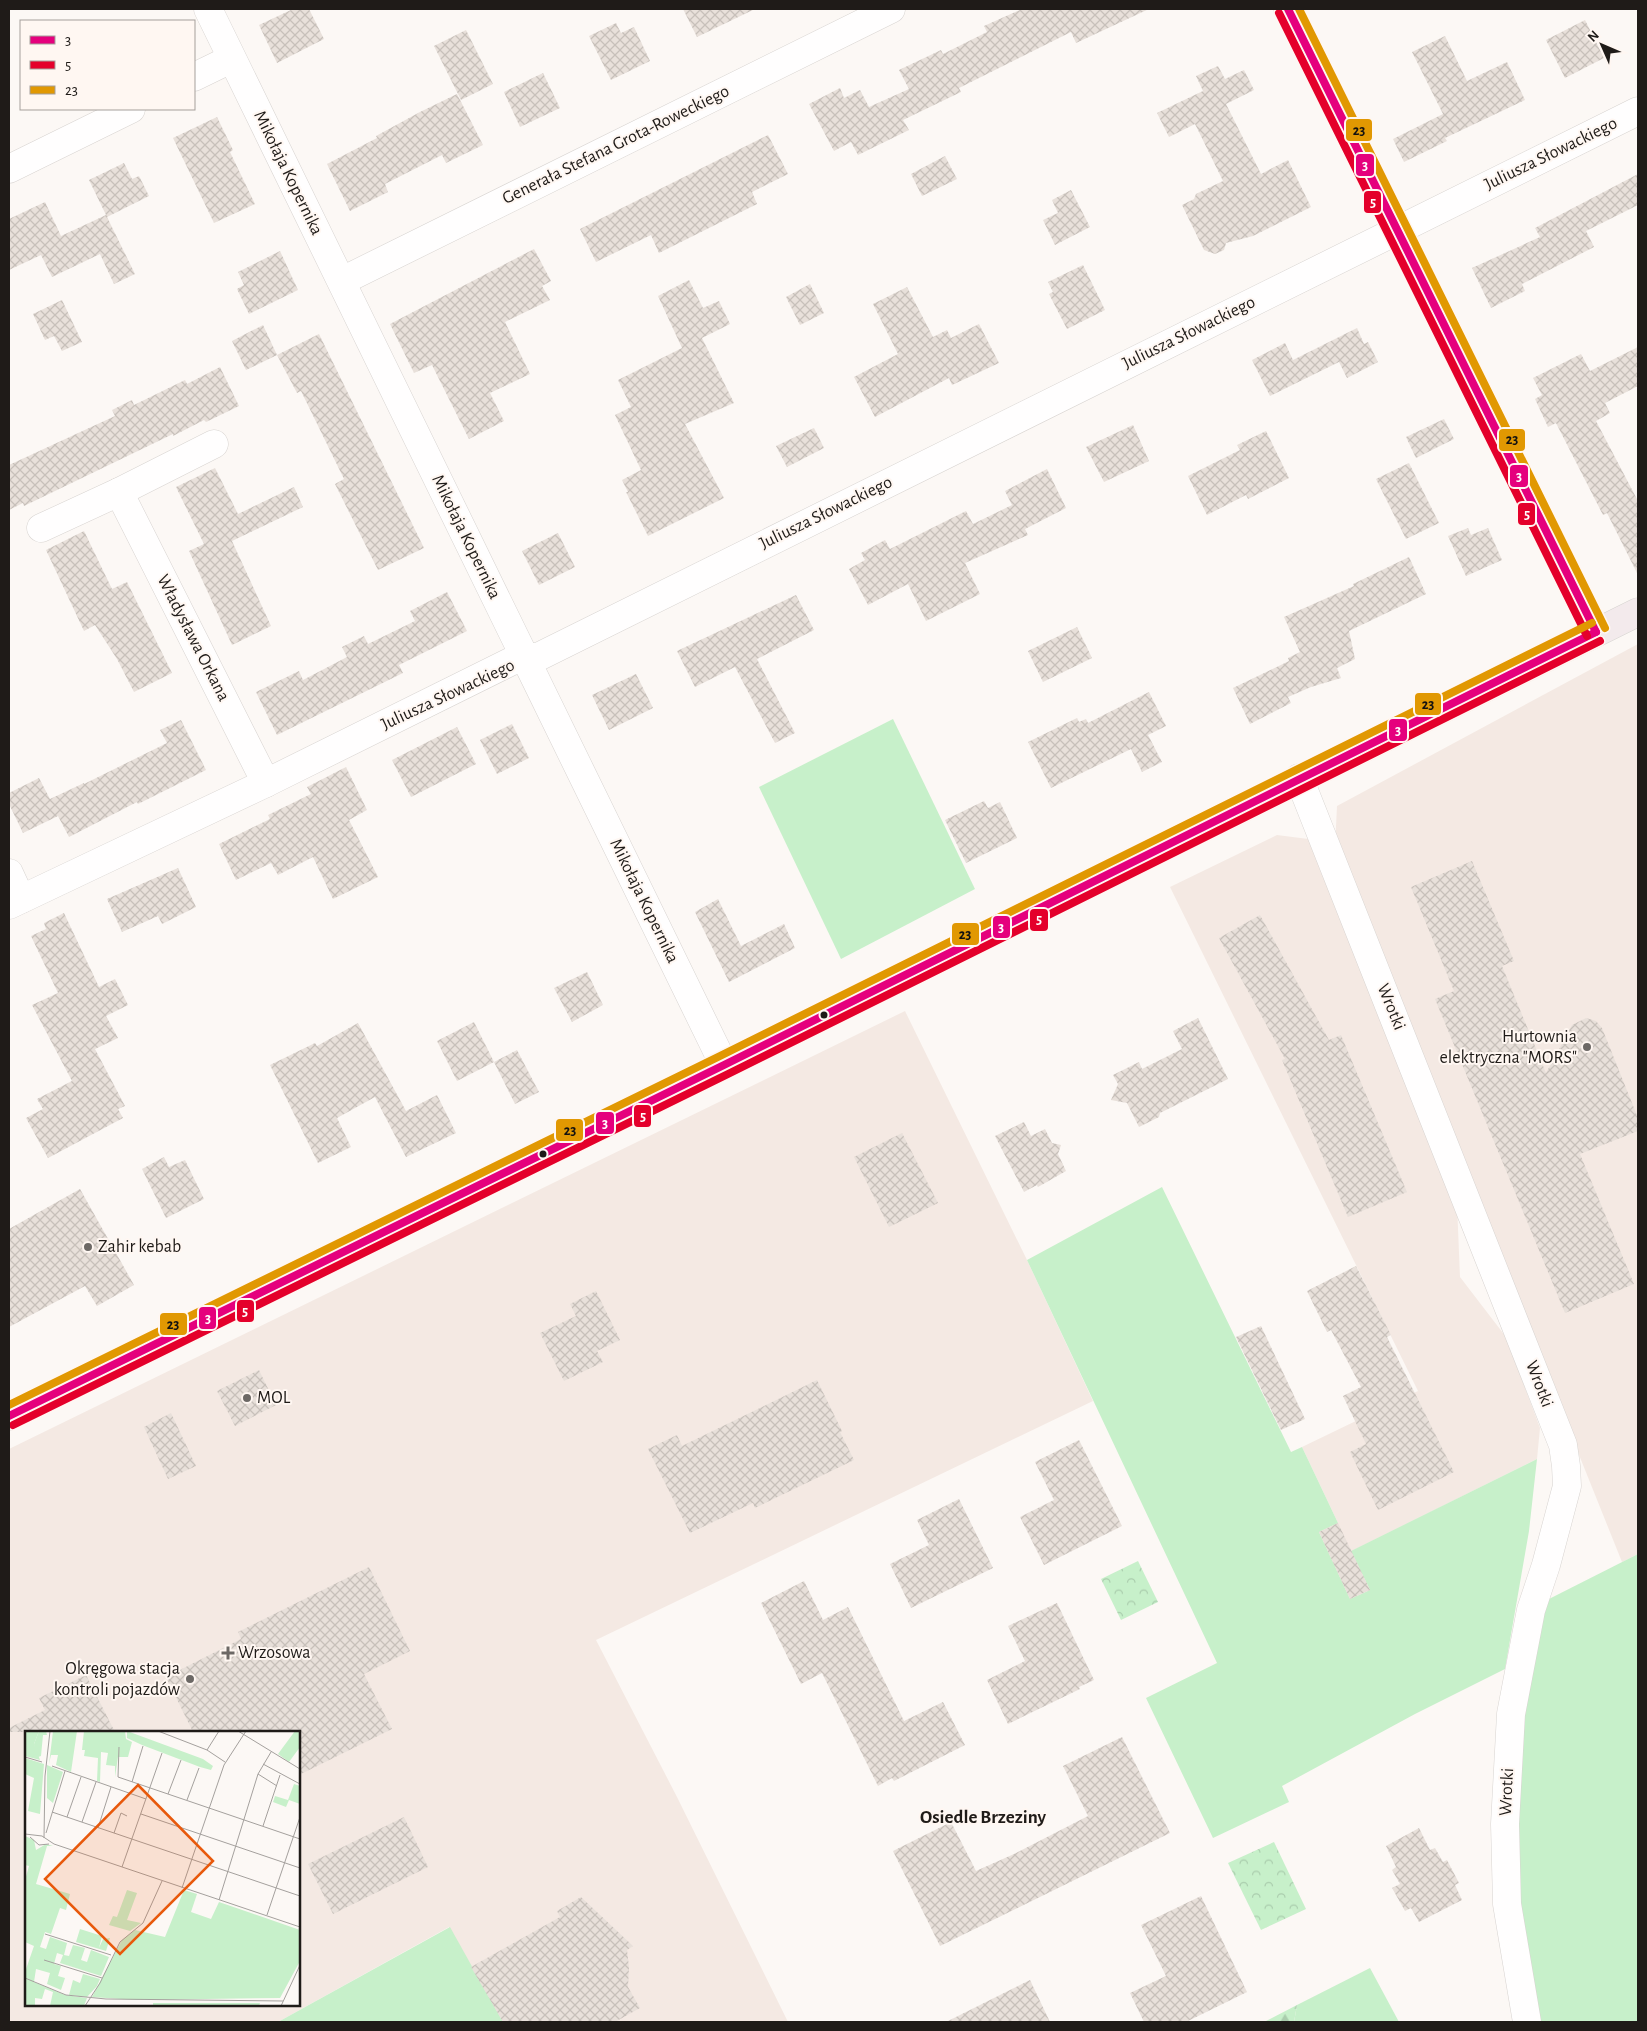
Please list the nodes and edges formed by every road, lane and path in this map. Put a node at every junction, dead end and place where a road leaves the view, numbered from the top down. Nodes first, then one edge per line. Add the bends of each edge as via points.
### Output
1 (208, 9) edge
2 (891, 9) edge
3 (1288, 9) edge
4 (232, 59) junction
5 (195, 78) edge
6 (129, 110) edge
7 (1638, 111) edge
8 (9, 169) edge
9 (1397, 230) junction
10 (342, 281) junction
11 (214, 444) dead end
12 (119, 492) junction
13 (42, 528) dead end
14 (1638, 612) edge
15 (1596, 632) junction
16 (525, 659) junction
17 (1300, 778) junction
18 (266, 784) junction
19 (9, 873) edge
20 (15, 902) edge
21 (724, 1065) junction
22 (9, 1416) edge
23 (1527, 2022) edge

1 - 4 street, Mikołaja Kopernika
2 - 10 street, Generała Stefana Grota-Roweckiego
3 - 9 street
4 - 5 street
4 - 10 street, Mikołaja Kopernika
6 - 8 street
7 - 9 street, Juliusza Słowackiego
9 - 15 street
9 - 16 street, Juliusza Słowackiego via 540,656
10 - 16 street, Mikołaja Kopernika
11 - 12 street
12 - 13 street
12 - 18 street, Władysława Orkana
14 - 15 main road
15 - 17 main road
16 - 18 street, Juliusza Słowackiego via 512,662
16 - 21 street, Mikołaja Kopernika
17 - 21 main road
17 - 23 street, Wrotki via 1563,1445 1567,1486 1531,1610 1510,1714 1505,1824 1507,1904
18 - 20 street, Juliusza Słowackiego
19 - 20 street
21 - 22 main road

